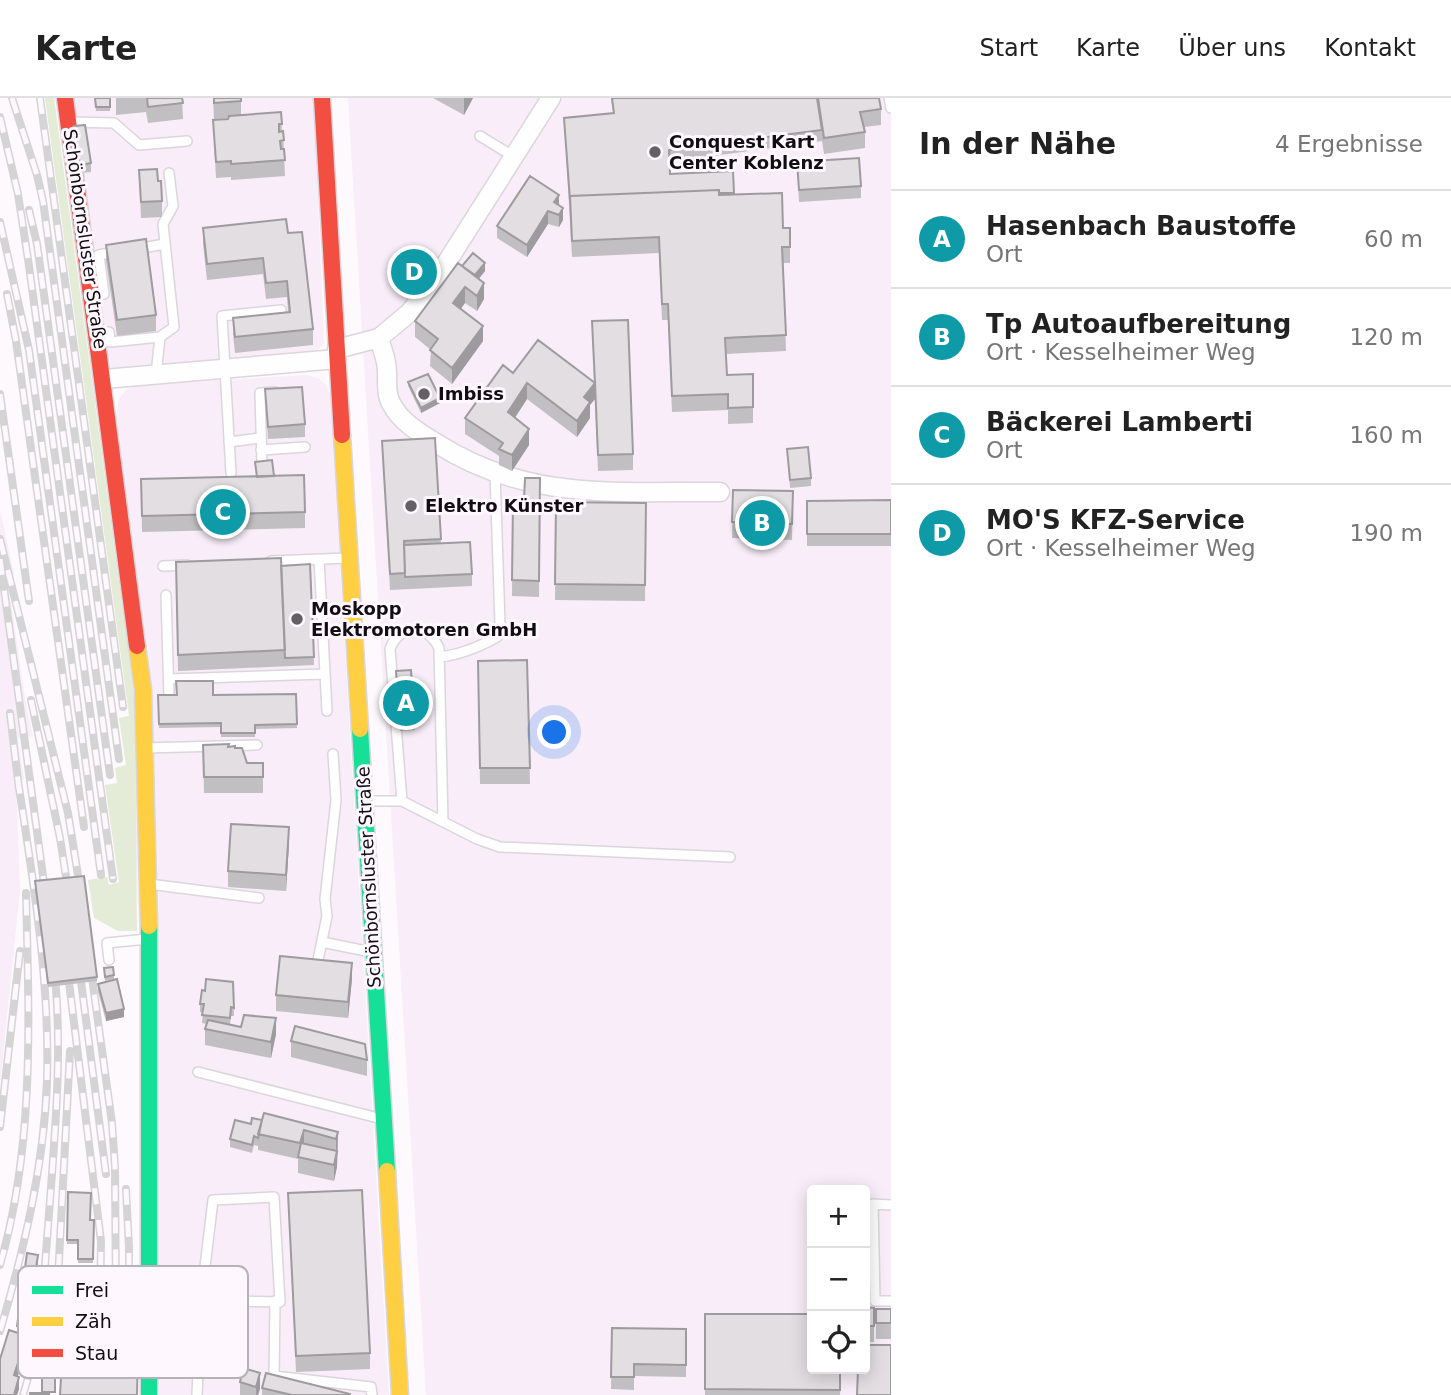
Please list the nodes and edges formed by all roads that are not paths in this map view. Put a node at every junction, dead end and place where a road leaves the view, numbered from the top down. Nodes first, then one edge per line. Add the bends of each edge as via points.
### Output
1 (65, 98) edge
2 (322, 98) edge
3 (551, 98) edge
4 (890, 98) edge
5 (891, 108) edge
6 (68, 122) junction
7 (480, 136) dead end
8 (187, 141) dead end
9 (513, 156) junction
10 (169, 173) dead end
11 (165, 244) junction
12 (105, 305) dead end
13 (281, 310) edge
14 (107, 317) dead end
15 (160, 337) junction
16 (379, 338) junction
17 (337, 354) junction
18 (224, 369) junction
19 (156, 375) junction
20 (104, 379) junction
21 (282, 391) edge
22 (260, 438) junction
23 (229, 442) junction
24 (305, 447) dead end
25 (261, 450) junction
26 (262, 463) edge
27 (231, 473) dead end
28 (495, 473) junction
29 (720, 492) dead end
30 (349, 558) junction
31 (319, 559) junction
32 (267, 562) edge
33 (202, 564) edge
34 (163, 566) dead end
35 (166, 595) dead end
36 (439, 657) junction
37 (324, 674) junction
38 (169, 680) junction
39 (169, 696) edge
40 (327, 711) dead end
41 (257, 744) dead end
42 (145, 748) junction
43 (333, 754) dead end
44 (364, 801) junction
45 (402, 801) junction
46 (443, 822) junction
47 (730, 858) dead end
48 (148, 884) junction
49 (259, 898) dead end
50 (149, 938) junction
51 (322, 942) junction
52 (373, 953) junction
53 (108, 960) dead end
54 (316, 970) edge
55 (198, 1072) dead end
56 (383, 1119) junction
57 (891, 1205) edge
58 (149, 1266) edge
59 (205, 1266) edge
60 (248, 1301) edge
61 (275, 1301) junction
62 (891, 1301) edge
63 (372, 1395) edge
64 (400, 1395) edge

1 - 6 street, Schönbornsluster Straße
2 - 17 street, Schönbornsluster Straße
3 - 9 street
4 - 5 lane
6 - 8 lane via 114,122 139,145
6 - 20 street, Schönbornsluster Straße
7 - 9 lane
9 - 16 street via 433,284 409,313
10 - 11 lane via 173,206 163,224
11 - 12 lane via 99,255
11 - 15 lane via 174,327
13 - 18 lane via 222,316
14 - 15 lane via 110,342
15 - 19 lane
16 - 17 street
16 - 28 street via 388,397 405,422 472,464
17 - 18 street
17 - 30 street, Schönbornsluster Straße
18 - 19 street
18 - 23 lane
19 - 20 street
20 - 42 street, Schönbornsluster Straße via 143,689
21 - 22 lane via 260,393
22 - 23 lane
22 - 25 lane
23 - 27 lane
24 - 25 lane
25 - 26 lane
28 - 29 street via 555,488
28 - 36 lane via 498,637
30 - 31 lane
30 - 44 street, Schönbornsluster Straße
31 - 32 lane
31 - 37 lane
33 - 34 lane
35 - 38 lane
36 - 45 lane via 435,640 422,630 398,635 390,649
36 - 46 lane
37 - 38 lane
37 - 40 lane
38 - 39 lane
41 - 42 lane
42 - 48 street, Schönbornsluster Straße
43 - 51 lane via 336,800
44 - 45 lane
44 - 52 street, Schönbornsluster Straße
45 - 46 lane
46 - 47 lane via 500,847
48 - 49 lane
48 - 50 street, Schönbornsluster Straße
50 - 53 lane via 107,943
50 - 58 street, Schönbornsluster Straße
51 - 52 lane
51 - 54 lane
52 - 56 street, Schönbornsluster Straße
55 - 56 lane
56 - 64 street, Schönbornsluster Straße
57 - 62 lane via 873,1204 875,1301
59 - 61 lane via 214,1200 274,1197 280,1302
60 - 61 lane
61 - 63 lane via 274,1376 371,1387

